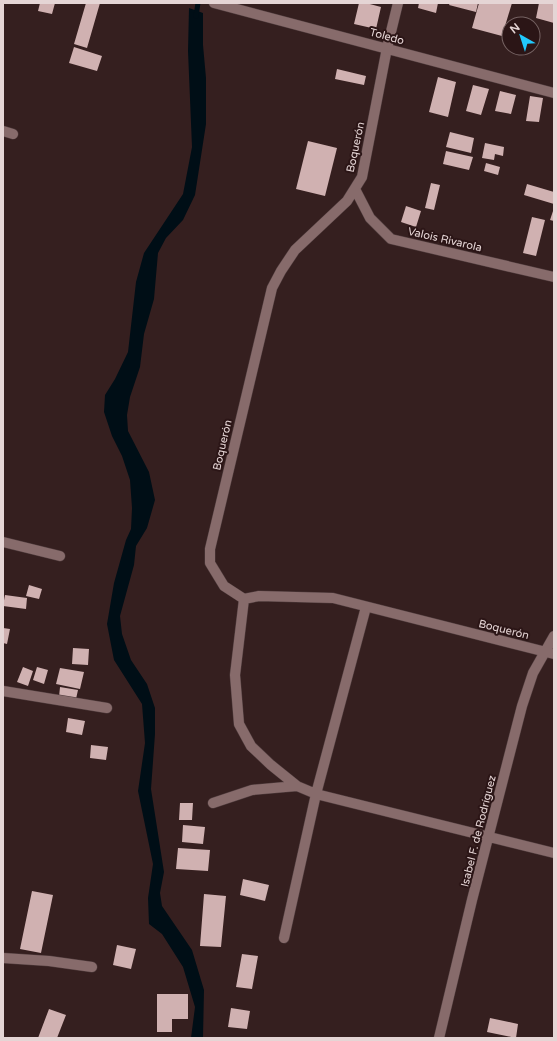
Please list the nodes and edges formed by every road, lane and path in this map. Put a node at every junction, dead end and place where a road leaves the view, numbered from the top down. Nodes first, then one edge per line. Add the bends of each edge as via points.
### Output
1 (214, 3) edge
2 (398, 3) edge
3 (387, 48) junction
4 (554, 93) edge
5 (355, 188) junction
6 (554, 277) edge
7 (3, 542) edge
8 (60, 556) dead end
9 (244, 599) junction
10 (366, 607) junction
11 (554, 636) edge
12 (550, 653) edge
13 (3, 691) edge
14 (107, 708) dead end
15 (297, 786) junction
16 (316, 794) junction
17 (214, 803) dead end
18 (489, 836) junction
19 (554, 853) edge
20 (284, 938) dead end
21 (3, 958) edge
22 (92, 967) dead end
23 (439, 1038) edge

1 - 3 street, Toledo
2 - 3 street, Boquerón
3 - 4 street, Toledo
3 - 5 street, Boquerón via 362,177
5 - 6 street, Valois Rivarola via 370,218 391,239
5 - 9 street, Boquerón via 347,201 295,250 272,288 210,549 210,563 224,586
7 - 8 street
9 - 10 street, Boquerón via 259,596 333,598
9 - 15 street via 236,675 238,724 251,746
10 - 12 street, Boquerón
10 - 16 street
11 - 12 street, Isabel F. de Rodríguez
12 - 18 street, Isabel F. de Rodríguez via 533,673 522,706
13 - 14 street
15 - 16 street
15 - 17 street via 252,790
16 - 18 street
16 - 20 street
18 - 19 street
18 - 23 street, Isabel F. de Rodríguez
21 - 22 street

